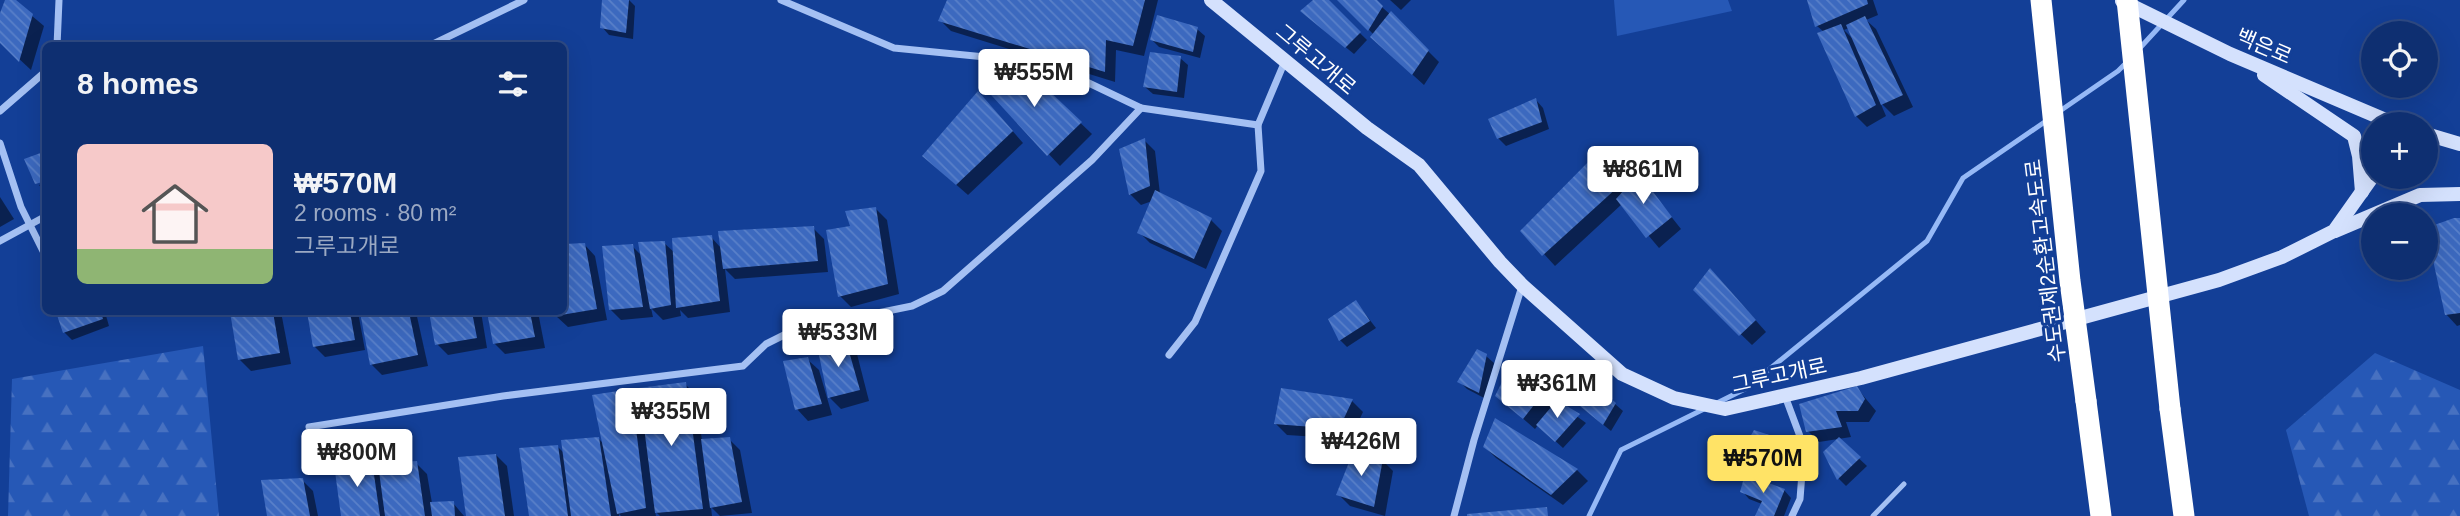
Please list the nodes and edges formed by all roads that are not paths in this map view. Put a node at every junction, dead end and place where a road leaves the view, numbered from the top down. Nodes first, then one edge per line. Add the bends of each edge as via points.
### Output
1 (59, 0) edge
2 (524, 0) edge
3 (781, 0) edge
4 (1211, 0) edge
5 (2041, 0) edge
6 (2120, 0) edge
7 (2127, 0) edge
8 (57, 42) edge
9 (437, 42) edge
10 (2230, 54) junction
11 (1286, 61) junction
12 (42, 74) edge
13 (1141, 108) junction
14 (0, 111) edge
15 (2367, 112) edge
16 (1258, 125) junction
17 (2438, 138) edge
18 (0, 143) edge
19 (2460, 144) edge
20 (2363, 189) edge
21 (2361, 192) junction
22 (2460, 194) edge
23 (42, 218) edge
24 (30, 224) junction
25 (2334, 231) junction
26 (0, 241) edge
27 (42, 249) edge
28 (1523, 285) junction
29 (1169, 355) dead end
30 (1785, 396) junction
31 (309, 427) dead end
32 (1904, 484) dead end
33 (1454, 516) edge
34 (1792, 516) edge
35 (1873, 516) edge
36 (2101, 516) edge
37 (2184, 516) edge

1 - 8 street
2 - 9 street
3 - 13 street via 894,48 1047,63
4 - 11 street, 그루고개로
5 - 36 highway, 수도권제2순환고속도로, bridge via 2070,281
6 - 10 street, 백은로
7 - 37 highway, bridge
10 - 15 street, 백은로
10 - 21 street via 2354,136
11 - 16 street
11 - 28 street, 그루고개로 via 1419,164
12 - 14 street
13 - 16 street
13 - 31 street via 1093,160 943,291 912,306 794,330 766,344 743,366 503,396
16 - 29 street via 1261,171 1195,322
17 - 19 street
18 - 24 street
20 - 21 street, 그루고개로
21 - 25 street, 그루고개로
22 - 25 street via 2420,195
23 - 24 street
24 - 26 street
24 - 27 street
25 - 30 street, 그루고개로 via 2282,257 2219,280
28 - 30 street, 그루고개로 via 1622,374 1674,398 1725,408
28 - 33 street
30 - 34 street via 1804,447 1800,499
32 - 35 lane

